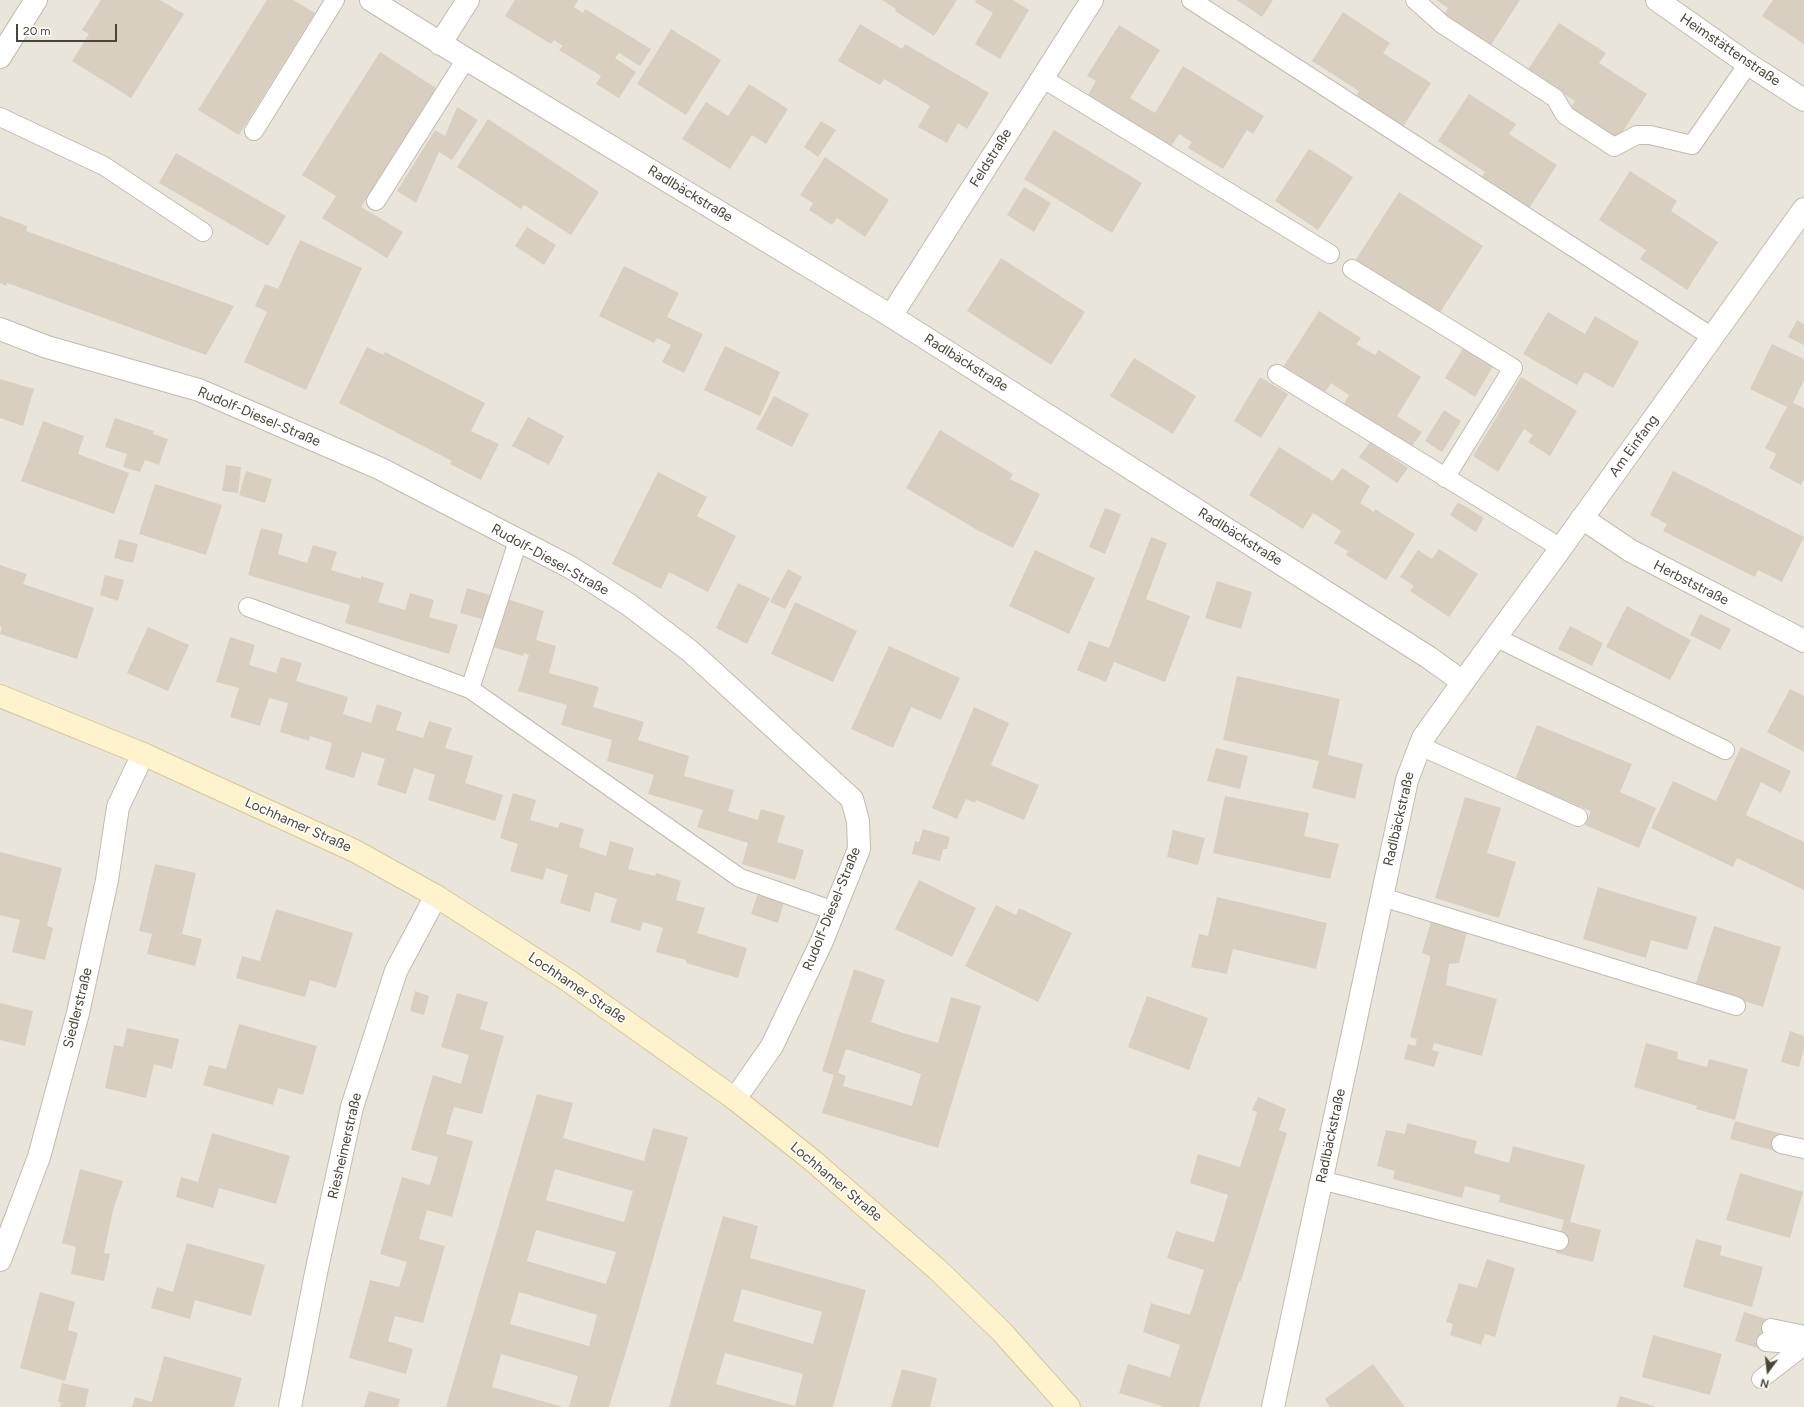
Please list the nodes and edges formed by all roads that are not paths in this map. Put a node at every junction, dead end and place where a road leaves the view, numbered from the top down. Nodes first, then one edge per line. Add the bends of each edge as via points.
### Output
1 (36, 0) edge
2 (335, 0) edge
3 (371, 0) edge
4 (468, 0) edge
5 (1092, 0) edge
6 (1191, 0) edge
7 (1415, 0) edge
8 (1657, 0) edge
9 (440, 44) junction
10 (0, 58) edge
11 (466, 59) junction
12 (1748, 64) junction
13 (1042, 78) junction
14 (1804, 100) edge
15 (0, 118) edge
16 (254, 131) dead end
17 (376, 201) dead end
18 (1804, 208) edge
19 (204, 232) dead end
20 (1330, 254) dead end
21 (1352, 269) dead end
22 (891, 316) junction
23 (0, 329) edge
24 (1712, 337) junction
25 (1277, 374) dead end
26 (1445, 478) junction
27 (1582, 518) junction
28 (518, 541) junction
29 (1561, 548) junction
30 (248, 607) dead end
31 (1495, 637) junction
32 (1804, 641) edge
33 (1463, 682) junction
34 (470, 689) junction
35 (0, 696) edge
36 (1420, 746) junction
37 (1725, 750) dead end
38 (143, 754) junction
39 (1578, 817) dead end
40 (436, 896) junction
41 (1382, 896) junction
42 (834, 911) junction
43 (1736, 1006) dead end
44 (735, 1099) junction
45 (1781, 1144) dead end
46 (1804, 1149) edge
47 (1321, 1180) junction
48 (1559, 1241) dead end
49 (0, 1260) edge
50 (1804, 1335) edge
51 (1804, 1345) edge
52 (1761, 1379) dead end
53 (290, 1407) edge
54 (1070, 1407) edge
55 (1273, 1407) edge

1 - 10 street
2 - 16 lane
3 - 9 street, Radlbäckstraße
4 - 9 street
5 - 13 street, Feldstraße
6 - 24 lane
7 - 12 lane via 1442,24 1555,98 1565,115 1614,147 1637,135 1650,135 1692,145
8 - 12 street, Heimstättenstraße
9 - 11 street, Radlbäckstraße
11 - 17 lane
11 - 22 street, Radlbäckstraße
12 - 14 street, Heimstättenstraße
13 - 20 lane
13 - 22 street, Feldstraße
15 - 19 lane via 104,166
18 - 24 street, Am Einfang
21 - 26 lane via 1513,368
22 - 33 street, Radlbäckstraße via 1428,657
23 - 28 street, Rudolf-Diesel-Straße via 48,346 199,390 381,469
24 - 27 street, Am Einfang
25 - 26 lane
26 - 29 lane
27 - 29 street, Am Einfang
27 - 32 street, Herbststraße via 1631,551
28 - 34 lane
28 - 42 street, Rudolf-Diesel-Straße via 570,567 628,604 690,651 852,799 858,821 859,849
29 - 31 street, Am Einfang
30 - 34 lane
31 - 33 street, Am Einfang
31 - 37 lane
33 - 36 street, Radlbäckstraße
34 - 42 lane via 740,878
35 - 38 street, Lochhamer Straße
36 - 39 lane
36 - 41 street, Radlbäckstraße via 1407,780
38 - 40 street, Lochhamer Straße via 355,850
38 - 49 street, Siedlerstraße via 118,807 107,880 78,1013 39,1157
40 - 44 street, Lochhamer Straße via 569,981
40 - 53 street, Riesheimerstraße via 396,971 352,1107
41 - 43 lane
41 - 47 street, Radlbäckstraße
42 - 44 street, Rudolf-Diesel-Straße via 772,1046
44 - 54 street, Lochhamer Straße via 812,1160 938,1270 1002,1332
45 - 46 lane
47 - 48 lane
47 - 55 street, Radlbäckstraße
50 - 51 lane via 1769,1335
51 - 52 lane

